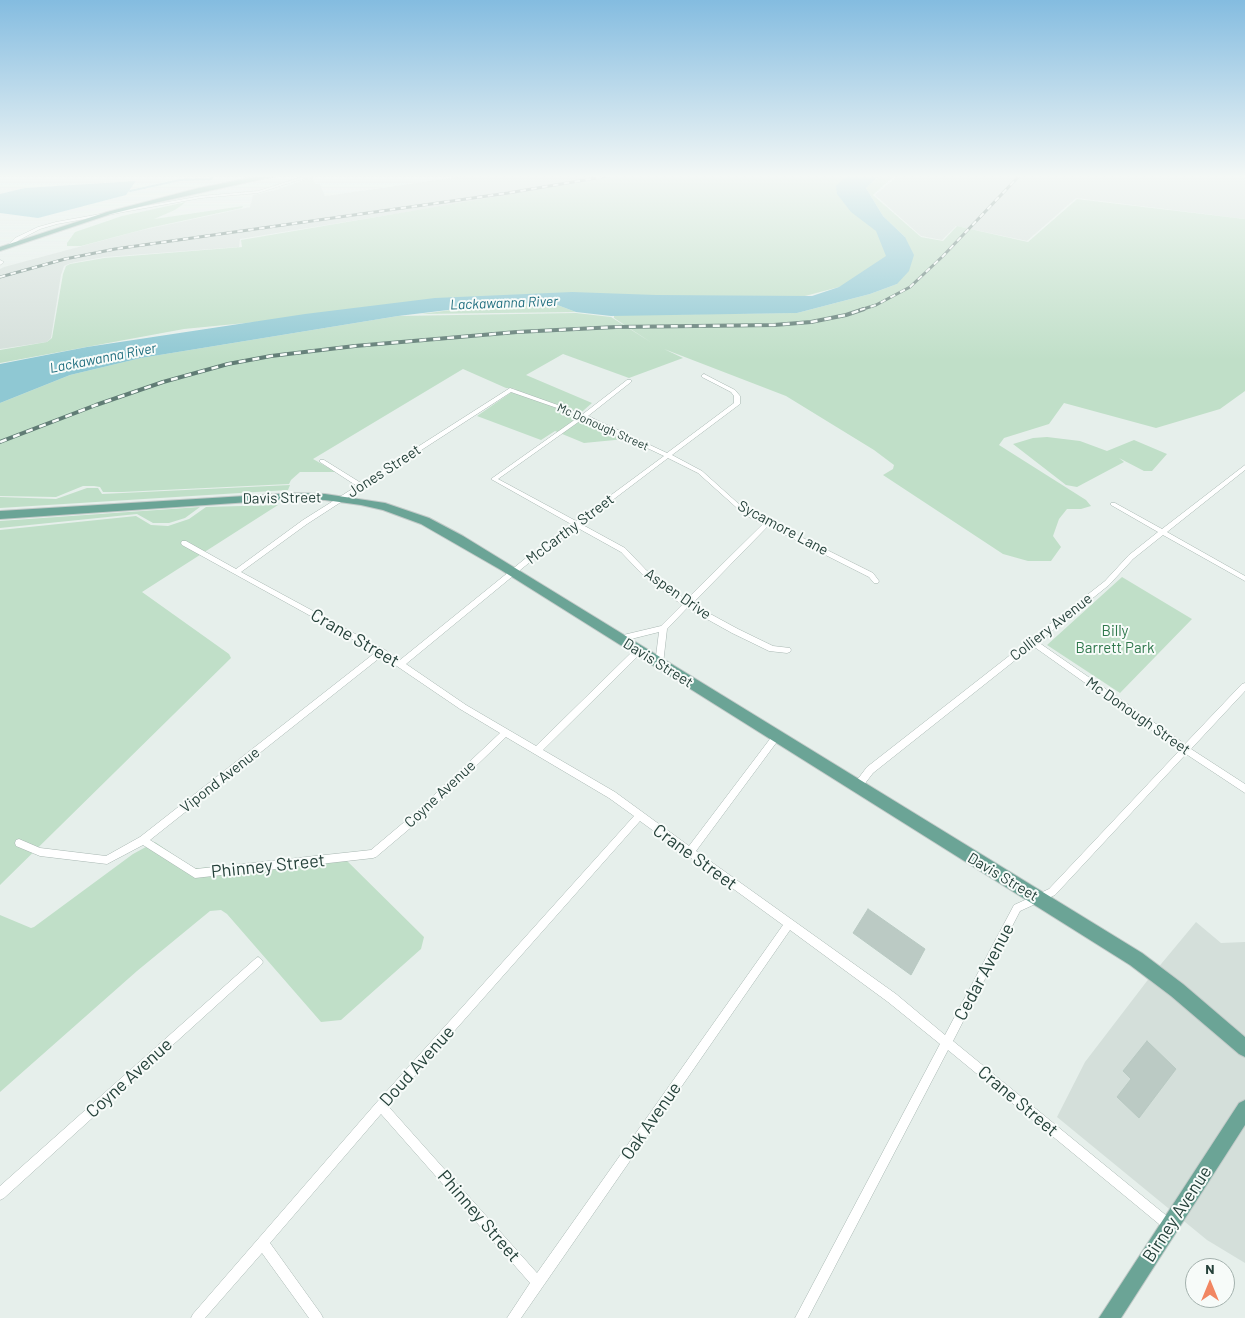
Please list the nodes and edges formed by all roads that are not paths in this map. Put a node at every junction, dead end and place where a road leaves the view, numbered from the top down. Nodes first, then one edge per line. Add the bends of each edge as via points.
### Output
1 (38, 237) edge
2 (0, 249) edge
3 (704, 376) dead end
4 (629, 381) dead end
5 (510, 390) joint
6 (584, 416) junction
7 (667, 456) junction
8 (322, 461) dead end
9 (1245, 467) edge
10 (362, 486) junction
11 (341, 499) junction
12 (1114, 504) dead end
13 (0, 515) edge
14 (768, 523) junction
15 (577, 524) junction
16 (1163, 531) junction
17 (184, 543) dead end
18 (236, 572) junction
19 (513, 572) junction
20 (1245, 579) edge
21 (876, 581) dead end
22 (686, 604) junction
23 (664, 628) junction
24 (619, 639) junction
25 (1032, 641) junction
26 (788, 650) dead end
27 (638, 651) junction
28 (382, 652) junction
29 (401, 664) junction
30 (659, 664) junction
31 (1245, 686) edge
32 (506, 732) junction
33 (776, 736) junction
34 (1185, 749) junction
35 (538, 750) junction
36 (857, 786) junction
37 (1245, 789) edge
38 (639, 816) junction
39 (143, 840) junction
40 (19, 844) dead end
41 (690, 852) junction
42 (373, 854) joint
43 (1039, 898) junction
44 (789, 924) junction
45 (258, 962) dead end
46 (947, 1042) junction
47 (1245, 1048) edge
48 (382, 1106) junction
49 (1245, 1110) edge
50 (0, 1194) edge
51 (1169, 1225) junction
52 (262, 1243) junction
53 (537, 1282) junction
54 (197, 1318) edge
55 (317, 1318) edge
56 (513, 1318) edge
57 (801, 1318) edge
58 (1109, 1318) edge

1 - 2 main road
3 - 7 street, McCarthy Street via 733,392 737,396 736,404
4 - 6 street
5 - 6 street, Mc Donough Street
5 - 10 street, Jones Street
6 - 7 street, Mc Donough Street
6 - 15 street, Aspen Drive via 494,478
7 - 14 street, Sycamore Lane via 700,472 739,507
7 - 15 street, McCarthy Street
8 - 10 street
9 - 16 street, Colliery Avenue
10 - 11 street, Jones Street
11 - 13 main road, Davis Street via 273,497
11 - 18 street, Jones Street
11 - 19 main road, Davis Street via 385,507 425,521
12 - 16 street
14 - 21 street, Sycamore Lane via 871,575
14 - 22 street
15 - 19 street, McCarthy Street
15 - 22 street, Aspen Drive via 623,550 644,572
16 - 20 street
16 - 25 street, Colliery Avenue via 1131,557 1107,583
17 - 18 street, Crane Street
18 - 28 street, Crane Street
19 - 24 main road, Davis Street
19 - 29 street, McCarthy Street
22 - 23 street
22 - 26 street, Aspen Drive via 772,649
23 - 24 street
23 - 30 street
24 - 27 main road, Davis Street
25 - 34 street, Mc Donough Street
25 - 36 street, Colliery Avenue via 870,770
27 - 30 main road, Davis Street
27 - 35 street
28 - 29 street, Crane Street
28 - 39 street, Vipond Avenue
29 - 32 street, Crane Street
30 - 33 main road, Davis Street
31 - 34 street, Cedar Avenue
32 - 35 street, Crane Street
32 - 42 street, Coyne Avenue
33 - 36 main road, Davis Street
33 - 41 street
34 - 37 street, Mc Donough Street
34 - 43 street, Cedar Avenue via 1052,892
35 - 38 street, Crane Street
36 - 43 main road, Davis Street
38 - 41 street, Crane Street
38 - 48 street, Doud Avenue
39 - 40 street, Vipond Avenue via 106,860 40,852
39 - 42 street, Phinney Street via 195,874
41 - 44 street, Crane Street
43 - 46 street, Cedar Avenue via 1017,908
43 - 47 main road, Davis Street via 1156,974
44 - 46 street, Crane Street
44 - 53 street, Oak Avenue
45 - 50 street, Coyne Avenue
46 - 51 street, Crane Street
46 - 57 street, Cedar Avenue
48 - 52 street, Doud Avenue
48 - 53 street, Phinney Street
49 - 51 main road, Birney Avenue
51 - 58 main road, Birney Avenue
52 - 54 street, Doud Avenue
52 - 55 street
53 - 56 street, Oak Avenue

